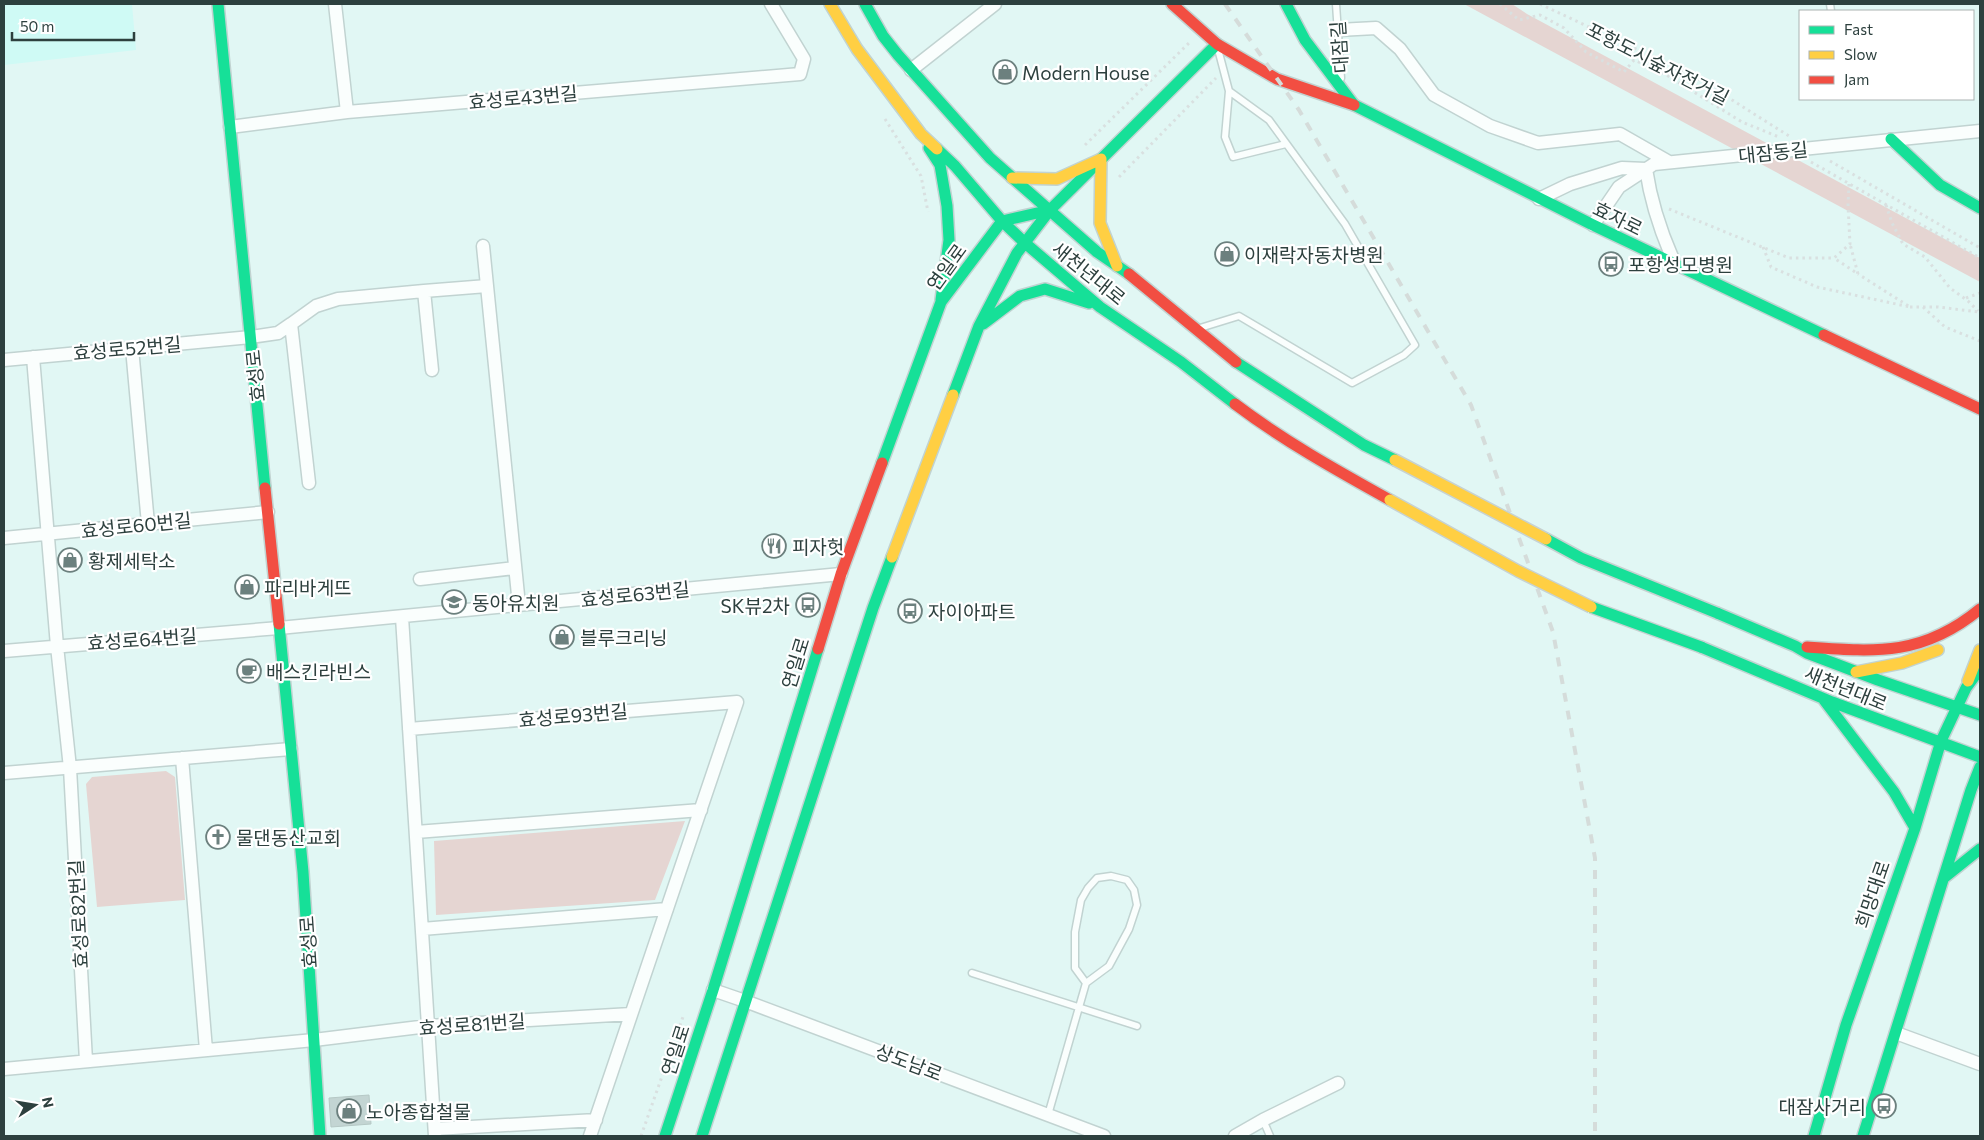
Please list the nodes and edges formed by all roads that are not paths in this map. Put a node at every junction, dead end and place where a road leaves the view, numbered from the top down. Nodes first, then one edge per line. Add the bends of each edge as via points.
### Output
1 (218, 4) edge
2 (335, 4) edge
3 (772, 4) edge
4 (830, 4) edge
5 (865, 4) edge
6 (995, 4) edge
7 (1172, 4) edge
8 (1286, 4) edge
9 (1336, 4) edge
10 (1338, 30) junction
11 (1217, 44) junction
12 (911, 70) junction
13 (1342, 90) junction
14 (1229, 92) junction
15 (1354, 105) junction
16 (347, 112) junction
17 (230, 127) junction
18 (1980, 131) edge
19 (922, 134) junction
20 (1891, 139) junction
21 (1286, 144) junction
22 (1101, 159) junction
23 (1669, 162) junction
24 (1646, 169) junction
25 (1012, 178) junction
26 (1539, 199) junction
27 (1980, 208) edge
28 (1050, 210) junction
29 (1002, 221) junction
30 (1593, 226) junction
31 (1025, 243) junction
32 (483, 246) dead end
33 (1674, 264) junction
34 (1117, 266) junction
35 (487, 286) junction
36 (424, 291) junction
37 (941, 302) junction
38 (1100, 307) junction
39 (291, 324) junction
40 (979, 326) junction
41 (1196, 329) junction
42 (251, 337) junction
43 (132, 348) junction
44 (33, 357) junction
45 (4, 360) edge
46 (432, 370) dead end
47 (1980, 410) edge
48 (309, 483) dead end
49 (268, 512) junction
50 (148, 524) junction
51 (48, 534) junction
52 (4, 538) edge
53 (515, 568) junction
54 (841, 574) junction
55 (420, 579) dead end
56 (519, 605) junction
57 (1980, 610) edge
58 (402, 617) junction
59 (280, 628) junction
60 (57, 646) junction
61 (1796, 646) junction
62 (1944, 647) dead end
63 (4, 650) edge
64 (1980, 650) edge
65 (1980, 669) edge
66 (1856, 672) junction
67 (1964, 693) junction
68 (1823, 698) junction
69 (1957, 707) junction
70 (1980, 714) edge
71 (409, 729) junction
72 (1941, 742) junction
73 (291, 749) junction
74 (1980, 757) edge
75 (182, 758) junction
76 (1980, 767) edge
77 (70, 768) junction
78 (4, 773) edge
79 (700, 810) junction
80 (1914, 828) junction
81 (416, 832) junction
82 (1980, 849) edge
83 (1945, 877) junction
84 (667, 910) junction
85 (422, 929) junction
86 (972, 973) dead end
87 (1086, 983) junction
88 (713, 990) junction
89 (745, 1000) junction
90 (1078, 1008) junction
91 (632, 1014) junction
92 (428, 1026) junction
93 (1137, 1026) dead end
94 (1896, 1034) junction
95 (314, 1040) junction
96 (206, 1050) junction
97 (86, 1061) junction
98 (1980, 1064) edge
99 (4, 1069) edge
100 (1338, 1083) dead end
101 (1048, 1115) junction
102 (596, 1120) junction
103 (1263, 1120) junction
104 (435, 1132) edge
105 (320, 1136) edge
106 (590, 1136) edge
107 (665, 1136) edge
108 (702, 1136) edge
109 (1104, 1136) edge
110 (1235, 1136) edge
111 (1270, 1136) edge
112 (1814, 1136) edge
113 (1863, 1136) edge

1 - 17 main road, 효성로
2 - 16 street
3 - 16 street, 효성로43번길 via 804,59 800,74
4 - 19 main road, 새천년대로 via 857,49
5 - 12 main road, 새천년대로 via 882,36
6 - 12 street
7 - 11 main road
8 - 13 main road, 효자로 via 1305,40
9 - 10 lane, 대잠길
10 - 13 lane, 대잠길
10 - 23 street via 1376,28 1400,49 1434,95 1490,126 1538,143 1620,134
11 - 14 lane
11 - 15 main road via 1277,79
11 - 22 main road
12 - 25 main road, 새천년대로 via 965,132
13 - 15 main road, 효자로
14 - 21 lane via 1269,120
14 - 21 lane via 1225,137 1233,157
15 - 26 main road, 효자로
16 - 17 street, 효성로43번길
17 - 42 main road, 효성로
18 - 20 street, 대잠동길
19 - 29 main road, 새천년대로 via 955,166
19 - 37 main road via 940,165 947,206 949,240
20 - 23 street, 대잠동길
20 - 27 main road via 1940,185
21 - 41 lane via 1345,224 1415,345 1404,356 1352,383 1239,316
22 - 25 main road via 1057,179
22 - 28 main road
22 - 34 main road via 1100,223
23 - 24 street, 대잠동길
24 - 26 street via 1622,168 1570,184
24 - 30 street, 대잠동길 via 1620,187
24 - 33 street via 1660,231
25 - 28 main road, 새천년대로
26 - 30 main road, 효자로
28 - 29 main road
28 - 31 main road
28 - 34 main road, 새천년대로
29 - 31 main road, 새천년대로
29 - 37 main road, 연일로
30 - 33 main road, 효자로
31 - 38 main road, 새천년대로
31 - 40 main road
32 - 35 street
33 - 47 main road, 효자로
34 - 41 main road, 새천년대로
35 - 36 street, 효성로52번길
35 - 53 street
36 - 39 street, 효성로52번길 via 338,299 316,306
36 - 46 street
37 - 54 main road, 연일로
38 - 40 main road via 1045,288 1020,296
38 - 68 main road, 새천년대로, bridge via 1181,362 1267,428 1316,459 1518,571 1591,607 1701,647
39 - 42 street, 효성로52번길 via 278,333
39 - 48 street
40 - 89 main road via 873,608
41 - 61 main road, 새천년대로, bridge via 1242,367 1364,445 1581,558
42 - 43 street, 효성로52번길
42 - 49 main road, 효성로
43 - 44 street, 효성로52번길
43 - 50 street
44 - 45 street, 효성로52번길
44 - 51 street, 효성로82번길
49 - 50 street, 효성로60번길
49 - 59 main road, 효성로
50 - 51 street, 효성로60번길
51 - 52 street, 효성로60번길
51 - 60 street, 효성로82번길
53 - 55 street
53 - 56 street
54 - 56 street, 효성로63번길
54 - 88 main road, 연일로
56 - 58 street, 효성로63번길
57 - 61 main road via 1941,636 1918,644 1890,649
58 - 59 street, 효성로63번길
58 - 71 street
59 - 60 street, 효성로64번길
59 - 73 main road, 효성로
60 - 63 street, 효성로64번길
60 - 77 street, 효성로82번길
61 - 66 main road, 새천년대로
62 - 66 main road via 1902,663
64 - 67 main road
65 - 67 main road, 희망대로
66 - 69 main road, 새천년대로
67 - 69 main road, 희망대로
68 - 72 main road, 새천년대로
68 - 80 main road via 1894,792
69 - 70 main road, 새천년대로
69 - 72 main road, 희망대로
71 - 79 street, 효성로93번길 via 737,702
71 - 81 street
72 - 74 main road, 새천년대로
72 - 80 main road, 희망대로
73 - 75 street
73 - 95 main road, 효성로
75 - 77 street
75 - 96 street
76 - 83 main road
77 - 78 street
77 - 97 street, 효성로82번길
79 - 81 street
79 - 84 street
80 - 112 main road, 희망대로 via 1846,1025
81 - 85 street
82 - 83 main road
83 - 94 main road
84 - 85 street
84 - 91 street
85 - 92 street
86 - 90 lane
87 - 87 lane via 1109,966 1129,929 1136,905 1134,890 1127,880 1111,876 1098,878 1081,900 1075,932 1075,968
87 - 90 lane
88 - 89 street, 상도남로
88 - 107 main road, 연일로
89 - 101 street, 상도남로
89 - 108 main road
90 - 93 lane
90 - 101 lane
91 - 92 street, 효성로81번길
91 - 102 street
92 - 95 street, 효성로81번길
92 - 104 street
94 - 98 street
94 - 113 main road
95 - 96 street
95 - 105 main road, 효성로
96 - 97 street
97 - 99 street
100 - 103 street
101 - 109 street, 상도남로
102 - 104 street
102 - 106 street
103 - 110 street
103 - 111 lane

